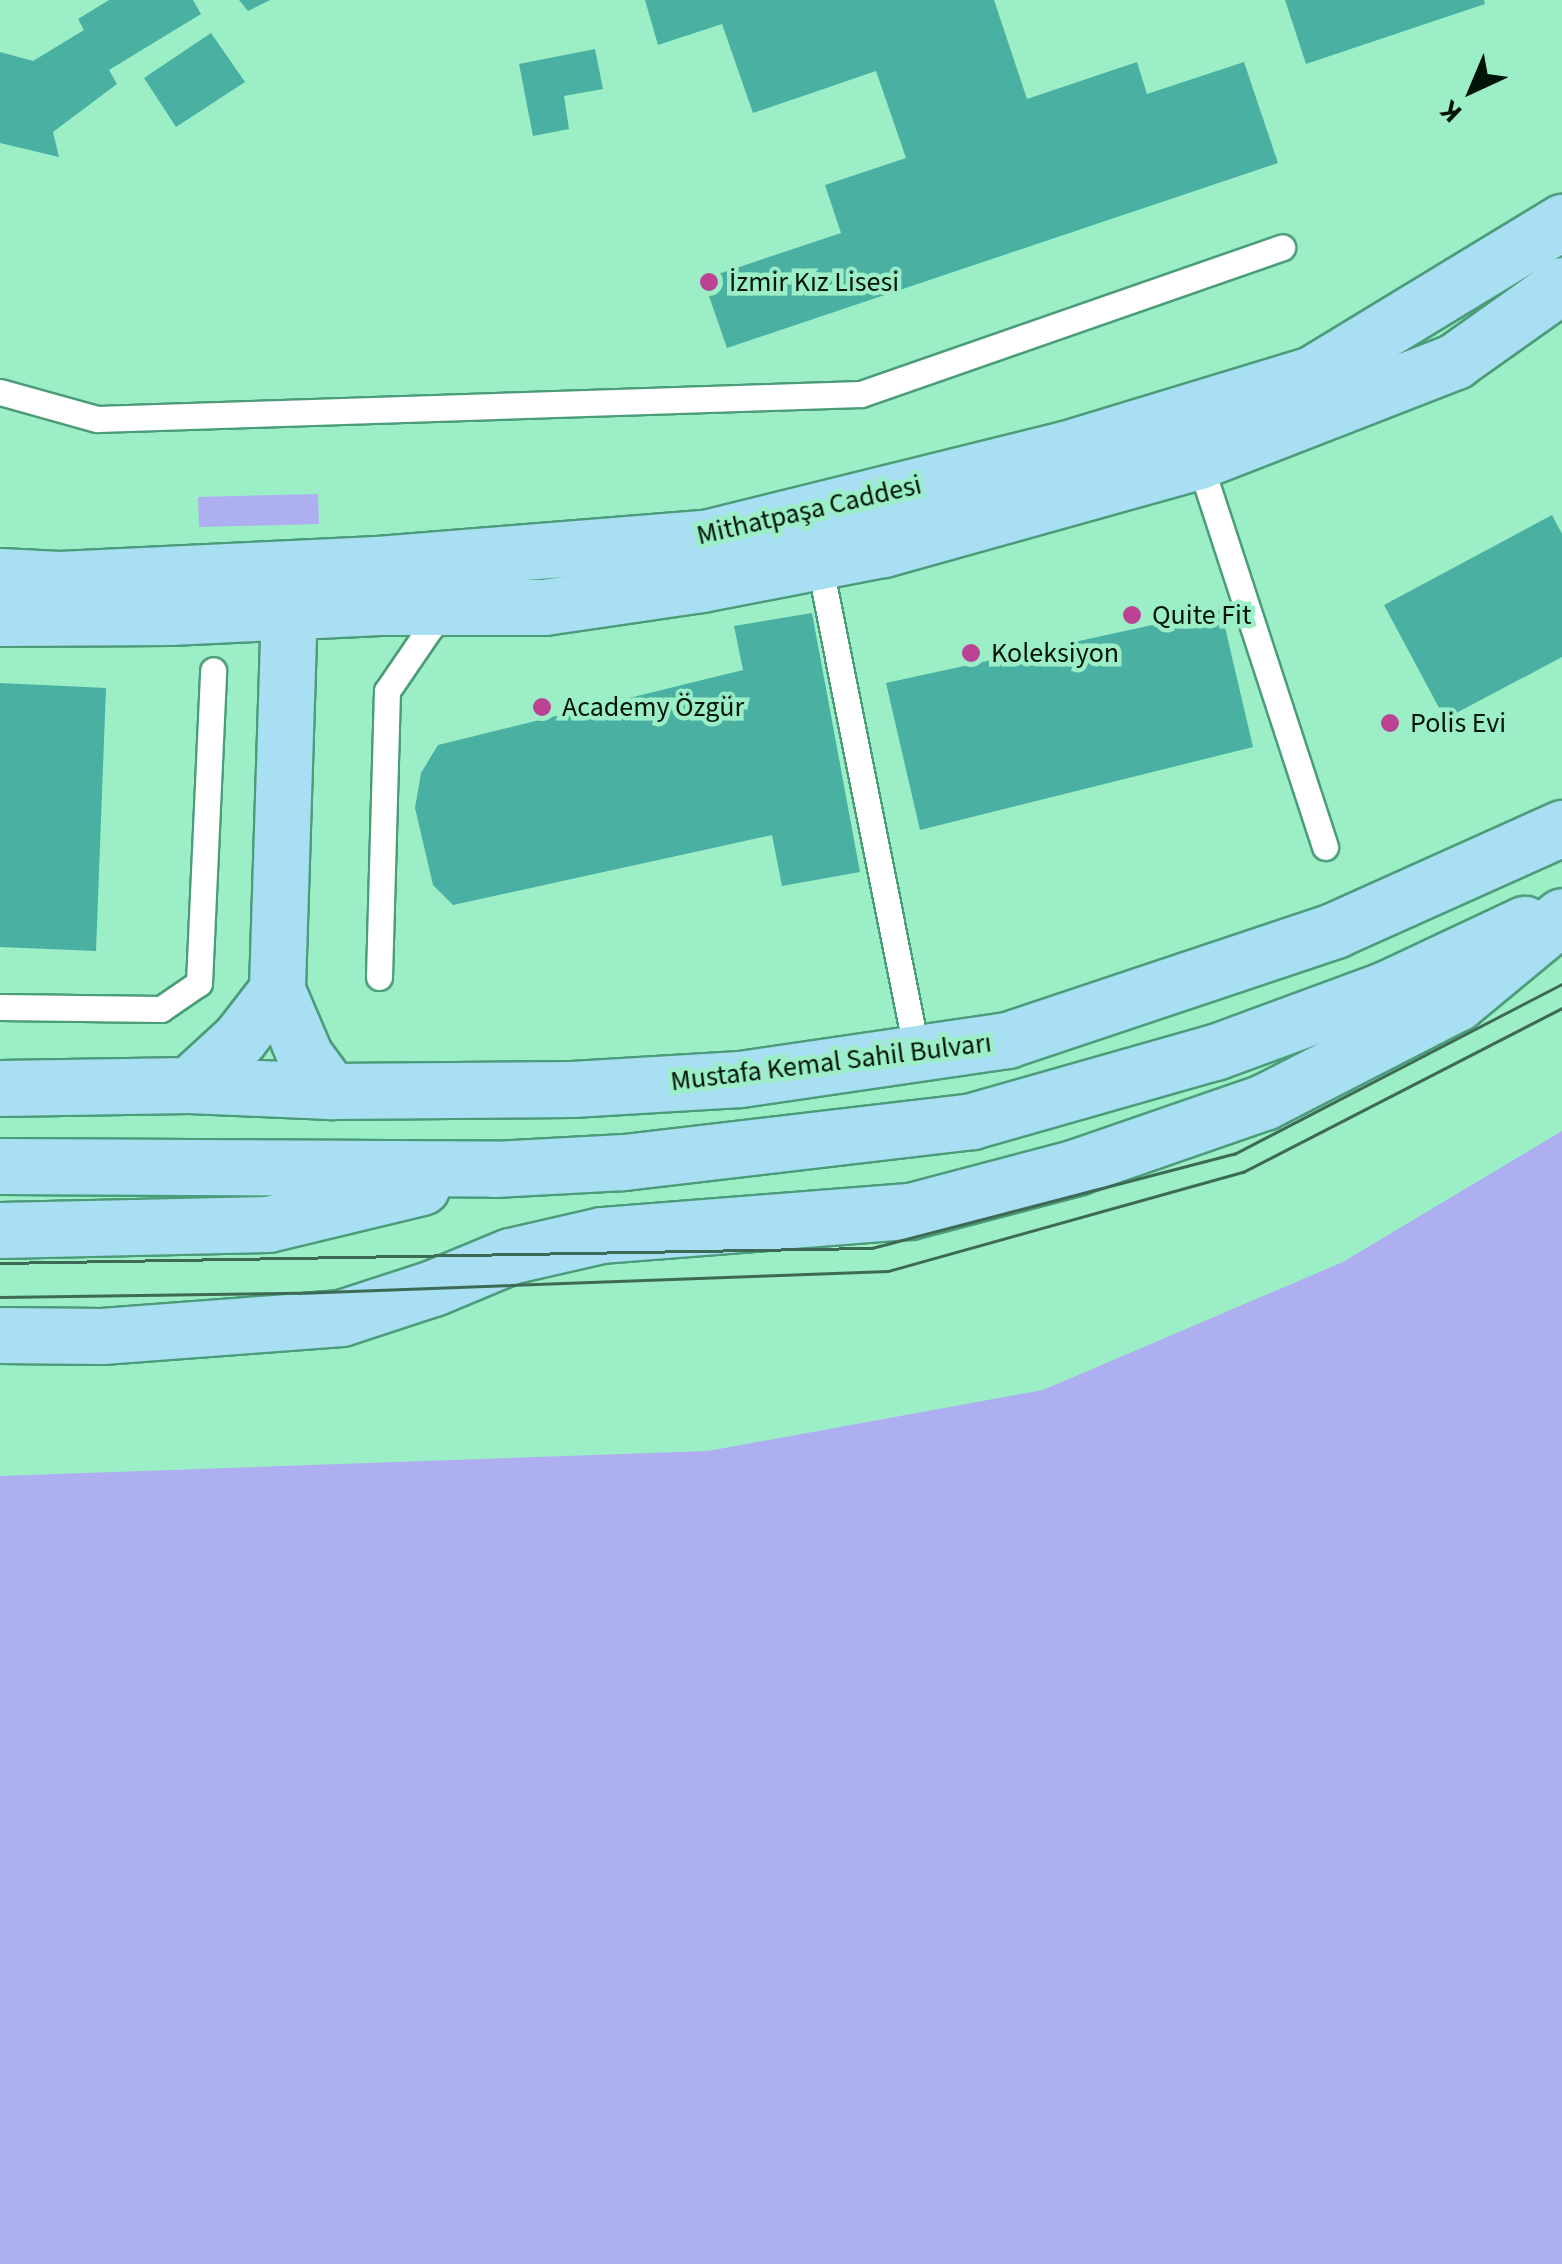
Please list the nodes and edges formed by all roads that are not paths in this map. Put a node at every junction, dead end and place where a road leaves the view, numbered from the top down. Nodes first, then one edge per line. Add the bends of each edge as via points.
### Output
1 (1562, 222) edge
2 (1282, 247) dead end
3 (1562, 285) edge
4 (0, 392) edge
5 (1200, 461) junction
6 (819, 562) junction
7 (0, 576) edge
8 (291, 589) junction
9 (452, 607) junction
10 (0, 618) edge
11 (213, 670) dead end
12 (1562, 828) edge
13 (1325, 847) dead end
14 (1562, 906) edge
15 (1562, 916) edge
16 (380, 977) dead end
17 (278, 990) junction
18 (0, 1007) edge
19 (917, 1054) junction
20 (189, 1085) junction
21 (0, 1088) edge
22 (332, 1092) junction
23 (0, 1166) edge
24 (494, 1169) junction
25 (0, 1230) edge
26 (0, 1335) edge

1 - 8 main road, Mithatpaşa Caddesi via 1312,374 1065,449 709,537
2 - 4 lane via 861,394 97,419
3 - 5 main road, Mithatpaşa Caddesi via 1455,361
5 - 6 main road, Mithatpaşa Caddesi
5 - 13 lane
6 - 9 main road, Mithatpaşa Caddesi via 544,607
6 - 19 lane
7 - 8 main road, Mithatpaşa Caddesi
8 - 9 main road, Mithatpaşa Caddesi
8 - 10 main road, Mithatpaşa Caddesi
8 - 17 main road
9 - 16 lane via 388,691
11 - 18 lane via 199,983 161,1009
12 - 19 main road, Mustafa Kemal Sahil Bulvarı via 1335,930 1006,1040
14 - 24 main road via 1386,988 1216,1052 972,1121 624,1162
15 - 26 main road via 1457,1003 1264,1102 1058,1172 910,1211 602,1235 510,1256 341,1318 102,1336
17 - 20 main road
17 - 22 main road via 305,1056
19 - 22 main road, Mustafa Kemal Sahil Bulvarı via 740,1079
20 - 21 main road, Mustafa Kemal Sahil Bulvarı
20 - 22 main road, Mustafa Kemal Sahil Bulvarı
23 - 24 main road
24 - 25 main road via 268,1224

